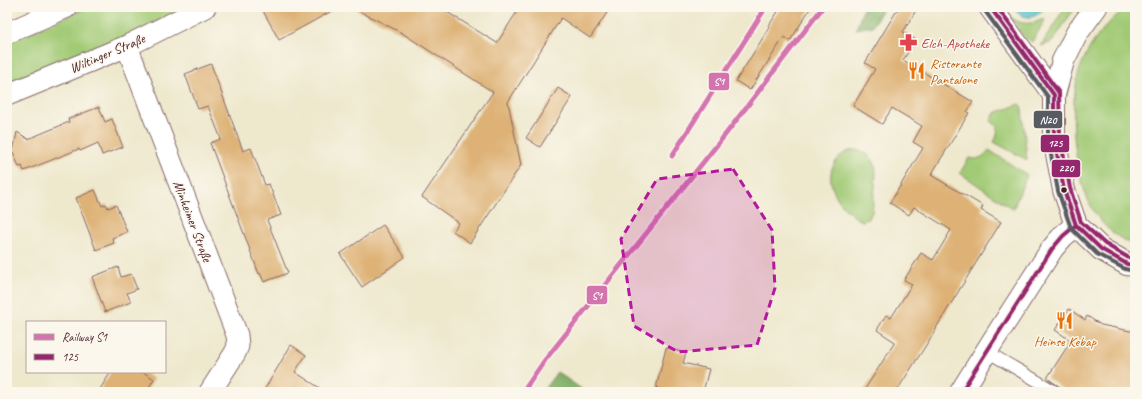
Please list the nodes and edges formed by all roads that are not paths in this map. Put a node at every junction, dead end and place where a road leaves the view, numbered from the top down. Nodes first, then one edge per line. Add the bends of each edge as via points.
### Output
1 (66, 7) edge
2 (205, 7) edge
3 (990, 7) edge
4 (1096, 7) edge
5 (7, 32) edge
6 (127, 46) junction
7 (7, 95) edge
8 (1054, 96) junction
9 (1076, 225) junction
10 (1135, 265) edge
11 (986, 351) junction
12 (210, 392) edge
13 (961, 392) edge
14 (1056, 392) edge

1 - 5 street
2 - 6 street, Wiltinger Straße
3 - 8 street
4 - 8 street via 1069,48
6 - 7 street, Wiltinger Straße
6 - 12 street, Minheimer Straße via 237,335 238,346 235,354
8 - 9 street via 1054,138 1064,190
9 - 10 street via 1101,249 1127,264
9 - 11 street via 1052,249
11 - 13 street
11 - 14 lane

